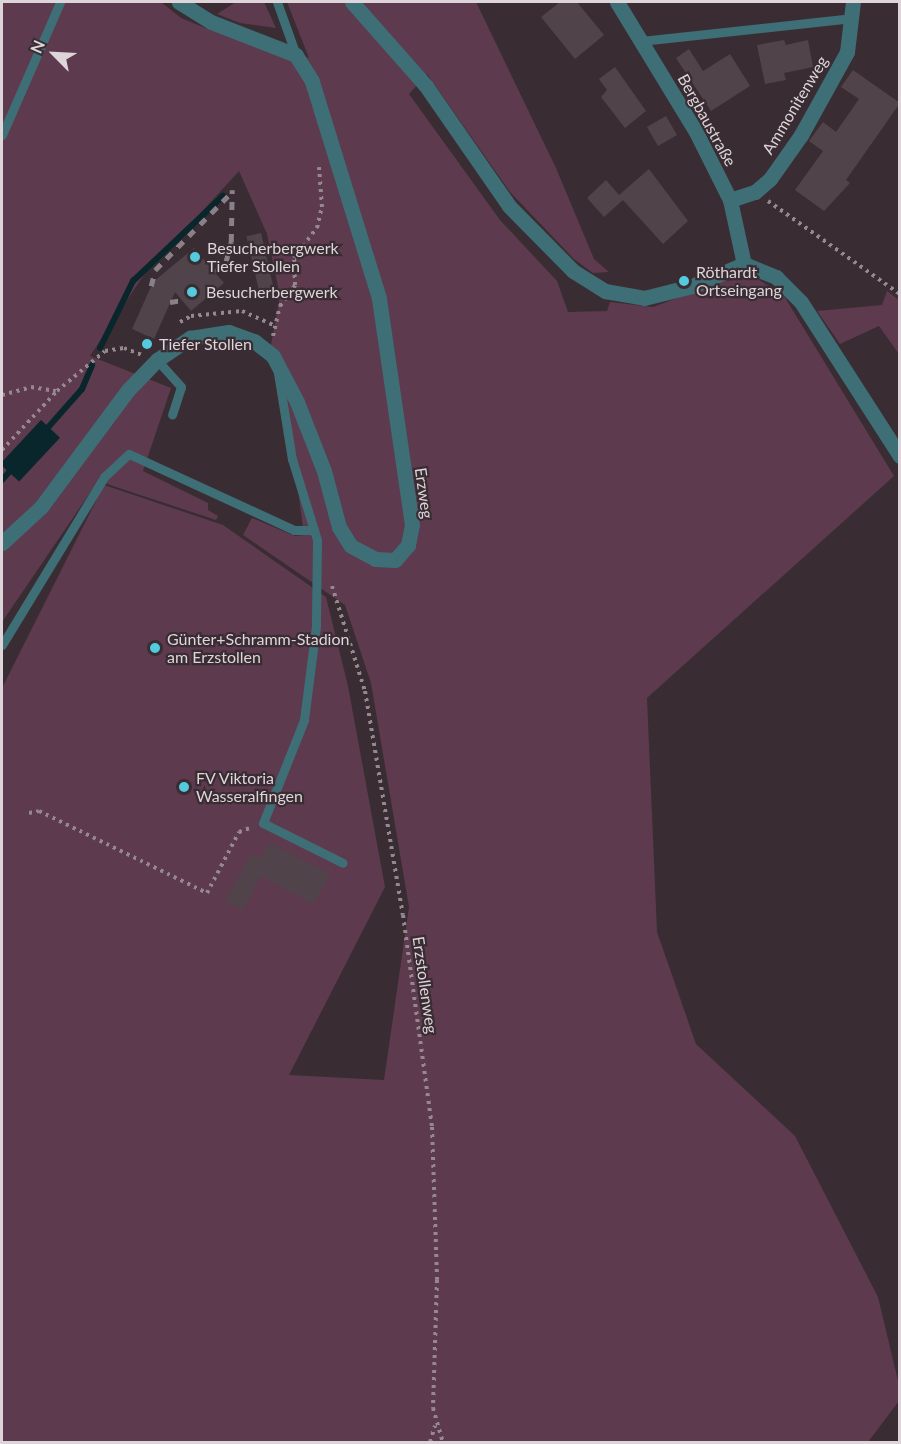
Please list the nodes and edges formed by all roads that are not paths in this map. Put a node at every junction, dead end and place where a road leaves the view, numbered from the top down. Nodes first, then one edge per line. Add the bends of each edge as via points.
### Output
1 (60, 2) edge
2 (179, 2) edge
3 (277, 2) edge
4 (351, 2) edge
5 (617, 2) edge
6 (853, 2) edge
7 (853, 18) junction
8 (641, 41) junction
9 (296, 55) junction
10 (2, 135) edge
11 (730, 200) junction
12 (744, 264) junction
13 (157, 360) junction
14 (278, 367) junction
15 (172, 415) dead end
16 (900, 456) edge
17 (314, 530) junction
18 (2, 543) edge
19 (2, 645) edge
20 (343, 863) dead end

1 - 10 lane
2 - 9 street via 211,22
3 - 9 lane
4 - 12 street via 426,86 509,206 573,271 605,291 644,298 692,286
5 - 8 street, Bergbaustraße
6 - 7 street, Ammonitenweg
7 - 8 lane
7 - 11 street, Ammonitenweg via 847,52 836,76 771,179 755,192
8 - 11 street, Bergbaustraße via 696,132
9 - 14 street, Erzweg via 312,81 325,119 379,298 412,525 408,545 394,560 375,559 351,546 339,527 324,471 297,402
11 - 12 street, Bergbaustraße
12 - 16 street via 776,277 801,302
13 - 14 street, Erzweg via 190,338 229,332 254,341 273,356
13 - 15 lane via 181,387
13 - 18 street, Erzweg via 128,390 41,507
14 - 17 lane via 292,459
17 - 19 lane via 294,530 129,454 104,477
17 - 20 lane via 316,626 304,720 263,823

